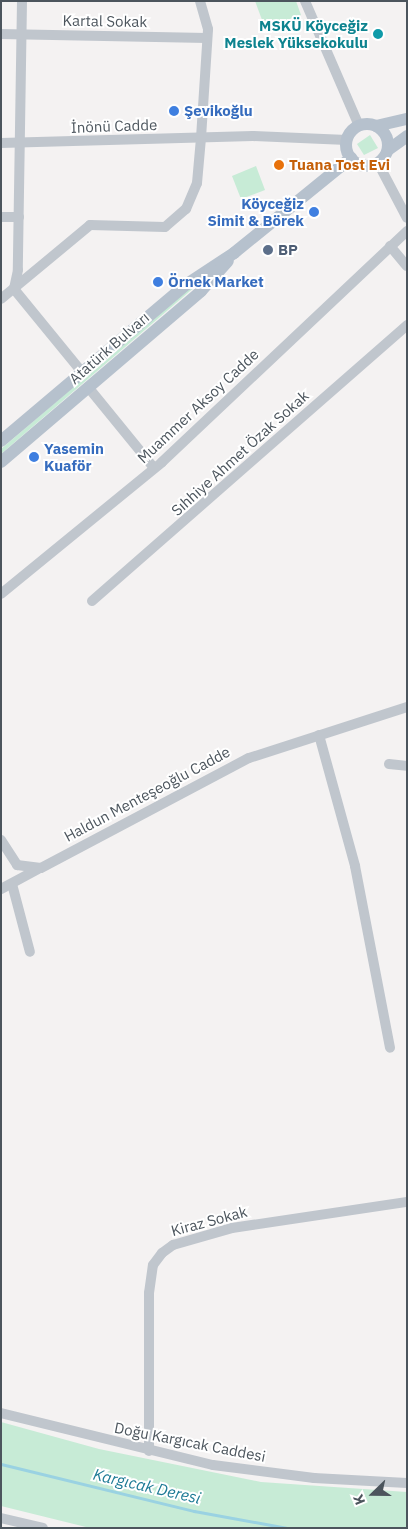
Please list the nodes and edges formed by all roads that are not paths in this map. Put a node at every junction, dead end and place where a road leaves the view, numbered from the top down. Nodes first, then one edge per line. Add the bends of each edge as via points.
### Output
1 (22, 1) edge
2 (200, 1) edge
3 (305, 1) edge
4 (1, 34) edge
5 (24, 35) junction
6 (207, 38) junction
7 (407, 119) edge
8 (358, 126) junction
9 (376, 126) junction
10 (407, 136) edge
11 (201, 138) junction
12 (347, 140) junction
13 (1, 143) edge
14 (18, 143) junction
15 (388, 150) junction
16 (350, 158) junction
17 (378, 164) junction
18 (1, 217) edge
19 (19, 218) junction
20 (407, 218) edge
21 (407, 231) edge
22 (390, 246) junction
23 (234, 253) junction
24 (407, 266) edge
25 (14, 289) junction
26 (1, 299) edge
27 (407, 325) edge
28 (82, 372) junction
29 (88, 387) junction
30 (1, 442) edge
31 (1, 462) edge
32 (154, 468) junction
33 (1, 594) edge
34 (92, 601) dead end
35 (407, 707) edge
36 (319, 735) junction
37 (389, 764) dead end
38 (407, 766) edge
39 (1, 840) edge
40 (41, 868) junction
41 (12, 884) junction
42 (1, 889) edge
43 (30, 952) dead end
44 (390, 1048) dead end
45 (407, 1202) edge
46 (1, 1413) edge
47 (148, 1451) junction
48 (407, 1483) edge
49 (1, 1518) edge
50 (43, 1528) edge

1 - 5 street
2 - 6 street
3 - 8 street
4 - 5 street, Kartal Sokak
5 - 6 street, Kartal Sokak
5 - 14 street
6 - 11 street
7 - 9 main road
8 - 9 main road
8 - 12 main road
9 - 15 main road via 386,136
10 - 15 main road
11 - 12 street, İnönü Cadde
11 - 14 street, İnönü Cadde
11 - 25 street via 197,183 186,209 165,227 90,225
12 - 16 main road
13 - 14 street, İnönü Cadde
14 - 19 street
15 - 17 main road
16 - 17 main road via 360,165
16 - 23 main road, Atatürk Bulvarı
17 - 20 street
18 - 19 street
19 - 25 street
21 - 22 street, Muammer Aksoy Cadde
22 - 24 street
22 - 32 street, Muammer Aksoy Cadde
23 - 28 main road, Atatürk Bulvarı via 187,284
23 - 29 main road, Atatürk Bulvarı via 201,291
25 - 26 street
25 - 28 street
27 - 34 street, Sıhhiye Ahmet Özak Sokak
28 - 30 main road, Atatürk Bulvarı
29 - 31 main road, Atatürk Bulvarı
29 - 32 street
32 - 33 street, Muammer Aksoy Cadde
35 - 36 street, Haldun Menteşeoğlu Cadde
36 - 40 street, Haldun Menteşeoğlu Cadde via 194,783
36 - 44 street via 354,866
37 - 38 street
39 - 40 street via 17,865
40 - 41 street, Haldun Menteşeoğlu Cadde
41 - 42 street, Haldun Menteşeoğlu Cadde
41 - 43 street
45 - 47 street, Kiraz Sokak via 232,1228 172,1245 162,1252 153,1265 149,1293
46 - 47 street, Doğu Kargıcak Caddesi
47 - 48 street, Doğu Kargıcak Caddesi via 259,1473
49 - 50 street

